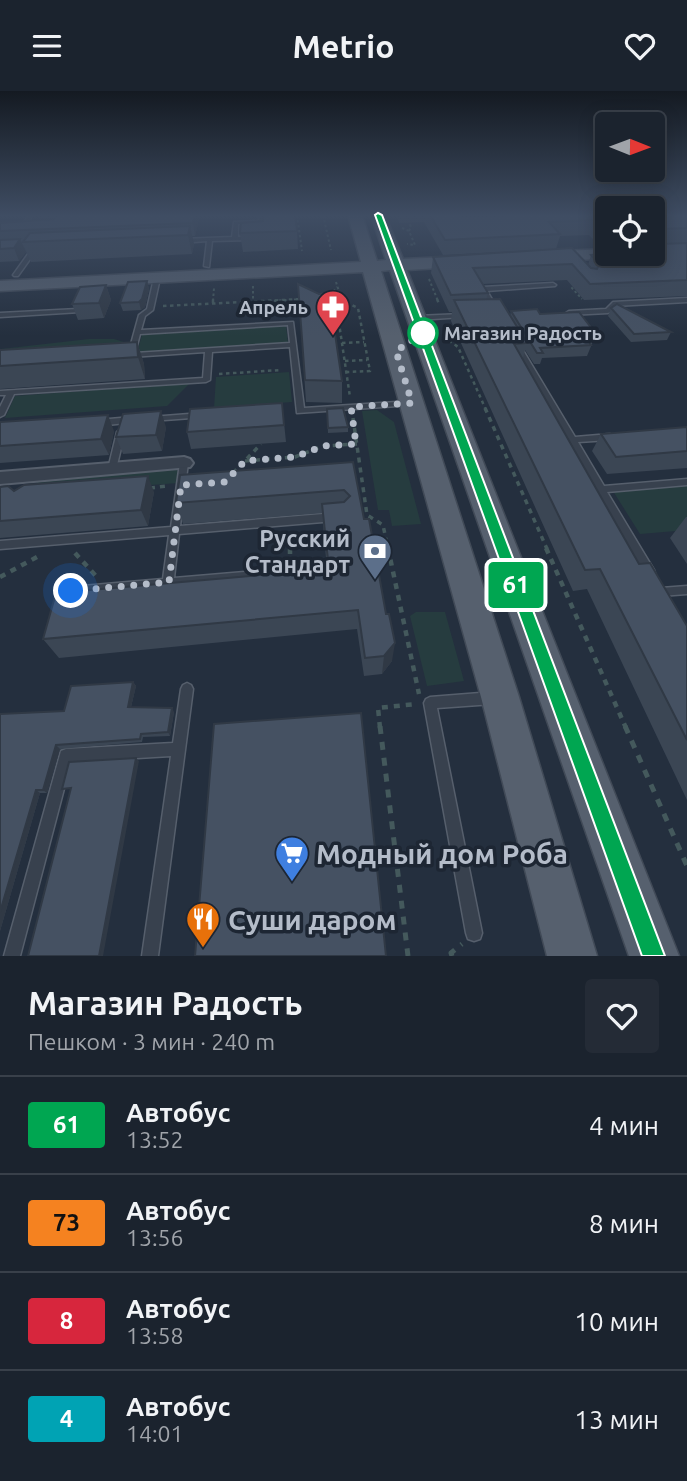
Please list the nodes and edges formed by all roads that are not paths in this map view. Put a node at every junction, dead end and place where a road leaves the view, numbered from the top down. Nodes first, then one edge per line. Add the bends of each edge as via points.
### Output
1 (27, 255) edge
2 (208, 255) edge
3 (380, 255) edge
4 (382, 255) edge
5 (479, 255) edge
6 (559, 255) edge
7 (580, 255) edge
8 (567, 256) junction
9 (383, 260) junction
10 (207, 266) junction
11 (8, 276) edge
12 (157, 278) junction
13 (589, 281) edge
14 (553, 285) edge
15 (0, 286) edge
16 (687, 300) edge
17 (78, 311) edge
18 (566, 313) edge
19 (0, 315) edge
20 (485, 315) edge
21 (472, 316) edge
22 (431, 318) junction
23 (137, 332) junction
24 (513, 339) edge
25 (293, 345) junction
26 (209, 350) junction
27 (0, 393) edge
28 (11, 393) junction
29 (412, 403) junction
30 (216, 414) edge
31 (0, 415) edge
32 (124, 421) junction
33 (83, 424) edge
34 (623, 435) edge
35 (572, 440) junction
36 (184, 463) joint
37 (112, 469) junction
38 (0, 478) edge
39 (687, 482) edge
40 (601, 489) junction
41 (342, 517) edge
42 (175, 531) junction
43 (7, 542) edge
44 (291, 572) edge
45 (169, 582) junction
46 (687, 590) edge
47 (71, 591) edge
48 (187, 689) dead end
49 (500, 697) junction
50 (179, 750) junction
51 (474, 933) dead end
52 (12, 956) edge
53 (150, 956) edge
54 (572, 956) edge
55 (654, 956) edge

1 - 11 lane
2 - 10 lane
3 - 9 main road
4 - 9 main road
5 - 9 main road
6 - 8 main road
7 - 8 main road
8 - 13 lane
9 - 10 main road
9 - 12 main road
9 - 22 main road
9 - 29 main road
10 - 11 main road
12 - 15 main road
12 - 23 lane via 150,310 142,315
14 - 20 lane via 484,289 499,316
16 - 18 lane via 613,304 608,311
17 - 19 lane
21 - 22 lane
22 - 55 main road
23 - 25 lane via 291,323
23 - 26 lane via 131,355
24 - 35 lane
25 - 26 lane
25 - 29 lane via 300,411
26 - 28 lane via 206,380
27 - 28 lane
28 - 31 lane
29 - 49 main road
30 - 32 lane
32 - 33 lane
32 - 37 lane
34 - 35 lane
35 - 40 lane
36 - 37 street
36 - 42 lane
37 - 38 street via 34,480
39 - 40 lane
40 - 46 lane via 664,597
41 - 42 lane
42 - 43 lane
42 - 45 lane
44 - 45 lane
45 - 47 lane
48 - 50 lane
49 - 51 lane via 430,703
49 - 54 main road
50 - 52 lane via 66,756
50 - 53 lane

